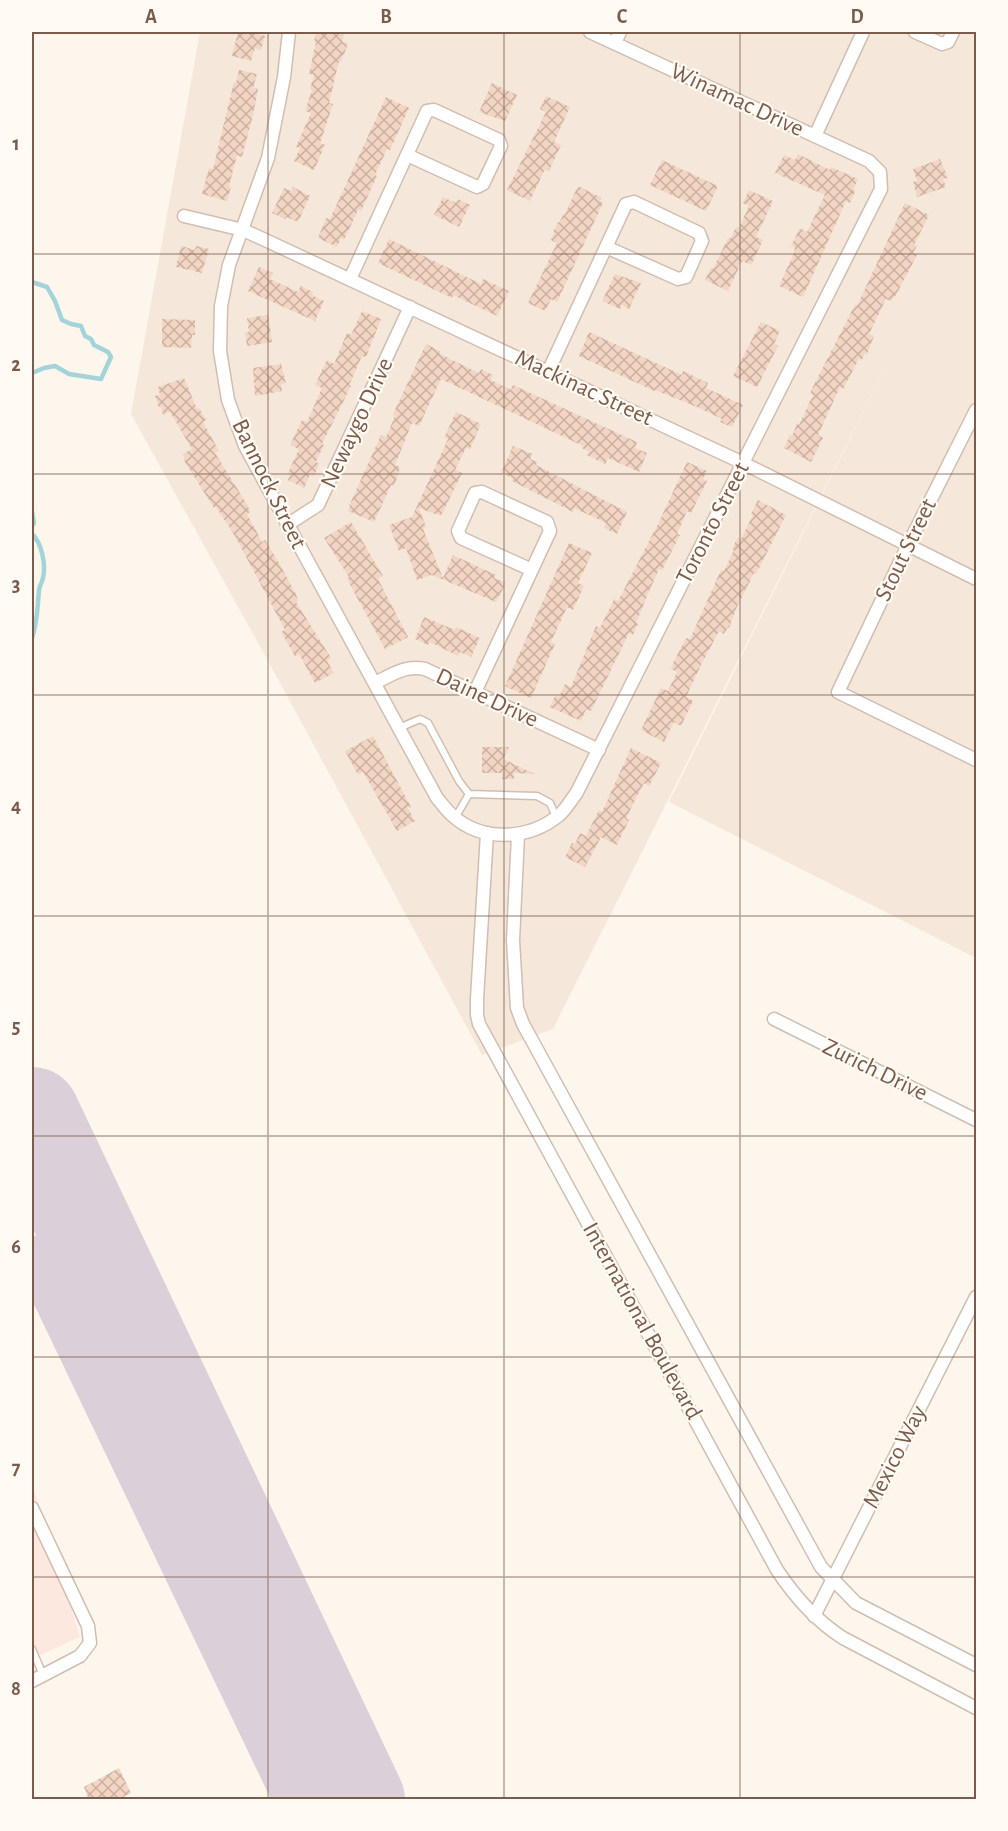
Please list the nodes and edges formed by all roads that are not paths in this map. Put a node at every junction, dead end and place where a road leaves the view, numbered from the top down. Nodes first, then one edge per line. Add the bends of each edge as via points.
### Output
1 (289, 32) edge
2 (590, 32) edge
3 (863, 32) edge
4 (915, 32) edge
5 (953, 32) edge
6 (618, 37) edge
7 (815, 136) junction
8 (407, 154) junction
9 (880, 172) joint
10 (184, 216) dead end
11 (243, 230) junction
12 (606, 247) junction
13 (350, 279) junction
14 (410, 307) junction
15 (549, 372) junction
16 (976, 410) edge
17 (743, 463) junction
18 (287, 525) junction
19 (908, 545) junction
20 (532, 570) junction
21 (976, 579) edge
22 (375, 683) junction
23 (475, 692) junction
24 (399, 728) junction
25 (599, 750) junction
26 (976, 759) edge
27 (469, 794) junction
28 (556, 817) junction
29 (455, 818) junction
30 (487, 833) junction
31 (505, 835) joint
32 (518, 835) junction
33 (774, 1019) dead end
34 (976, 1120) edge
35 (976, 1297) edge
36 (32, 1508) edge
37 (833, 1579) junction
38 (814, 1616) junction
39 (32, 1649) edge
40 (976, 1665) edge
41 (44, 1675) junction
42 (32, 1681) edge
43 (976, 1708) edge

1 - 11 street, Bannock Street via 268,158
2 - 6 street, Winamac Drive
3 - 7 street
4 - 5 street via 942,44 948,42
6 - 7 street, Winamac Drive
7 - 9 street, Winamac Drive via 869,161
8 - 8 street via 427,111 434,110 499,140 501,146 483,184 477,187
8 - 13 street
9 - 17 street, Toronto Street via 881,189
10 - 11 street, Mackinac Street
11 - 13 street, Mackinac Street
11 - 18 street, Bannock Street via 229,266 221,306 220,351 228,400 245,446
12 - 12 street via 626,204 633,202 699,233 702,242 686,277 678,279
12 - 15 street
13 - 14 street, Mackinac Street
14 - 15 street, Mackinac Street
14 - 18 street, Newaygo Drive via 318,506
15 - 17 street, Mackinac Street
16 - 19 street, Stout Street
17 - 19 street, Mackinac Street
17 - 25 street, Toronto Street
18 - 22 street, Bannock Street
19 - 21 street, Mackinac Street
19 - 26 street, Stout Street via 838,692
20 - 20 street via 550,531 547,522 482,492 475,493 458,531 461,538
20 - 23 street
22 - 23 street, Daine Drive via 400,669 413,667
22 - 24 street, Bannock Street
23 - 25 street, Daine Drive
24 - 27 lane via 420,719 428,723
24 - 29 street, Bannock Street via 437,798
25 - 28 street, Toronto Street via 576,794
27 - 28 lane via 537,796 549,803
27 - 29 lane
28 - 32 street, Toronto Street
29 - 30 street, Bannock Street
30 - 31 street, Bannock Street
30 - 38 street, International Boulevard via 477,999 479,1024 777,1569
31 - 32 street, Toronto Street
32 - 37 street, International Boulevard via 513,940 517,1008 523,1024 821,1567
33 - 34 street, Zurich Drive
35 - 37 street, Mexico Way
36 - 41 street via 88,1626 90,1643 80,1656
37 - 38 street, Mexico Way
37 - 40 street, International Boulevard via 856,1603
38 - 43 street, International Boulevard via 843,1638
39 - 41 lane
41 - 42 street

